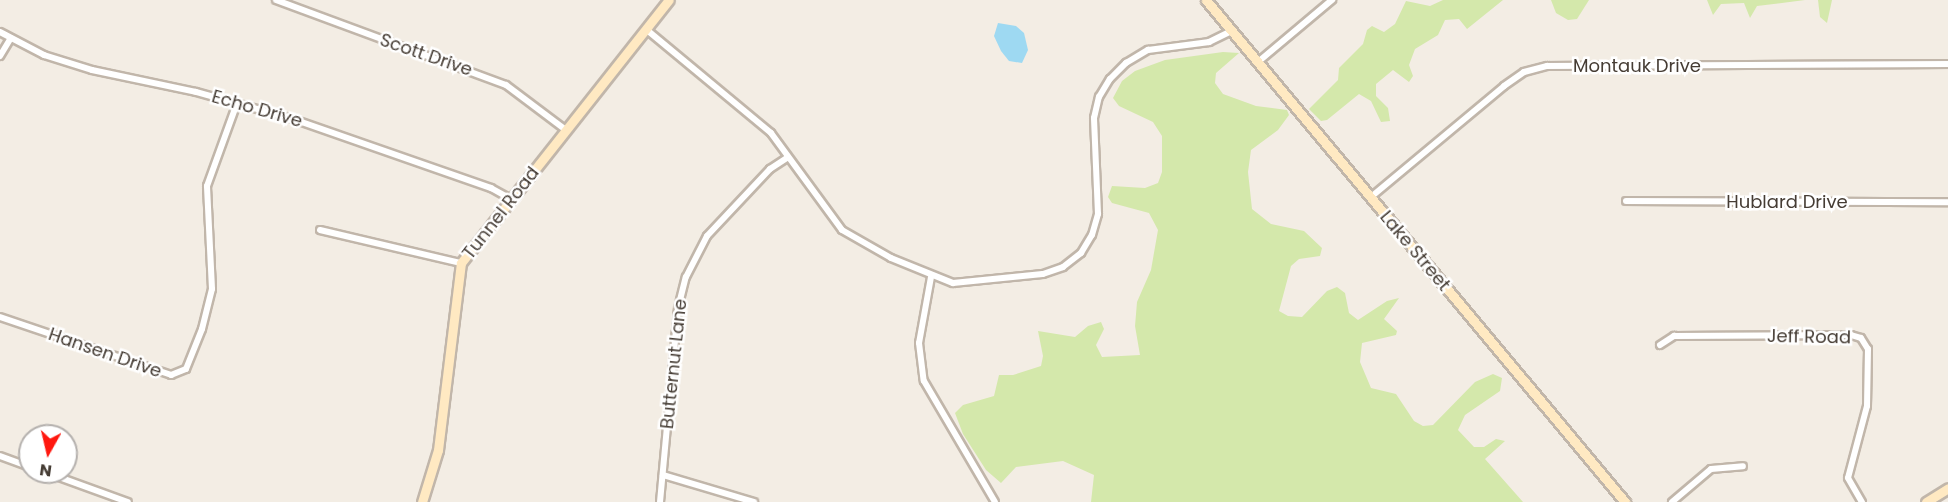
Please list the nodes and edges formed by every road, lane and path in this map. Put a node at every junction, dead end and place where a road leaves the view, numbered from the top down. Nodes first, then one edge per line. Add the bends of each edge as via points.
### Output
1 (669, 0) edge
2 (1206, 0) edge
3 (1332, 0) edge
4 (279, 1) edge
5 (647, 30) junction
6 (0, 32) edge
7 (1232, 32) junction
8 (11, 38) junction
9 (0, 56) edge
10 (1258, 62) junction
11 (1948, 64) edge
12 (237, 103) junction
13 (566, 129) junction
14 (787, 158) junction
15 (1371, 197) junction
16 (511, 199) junction
17 (1626, 201) dead end
18 (1948, 202) edge
19 (320, 230) dead end
20 (461, 263) junction
21 (931, 277) junction
22 (0, 317) edge
23 (1660, 345) dead end
24 (0, 456) edge
25 (18, 462) edge
26 (1743, 466) dead end
27 (663, 475) junction
28 (77, 484) edge
29 (1948, 488) edge
30 (106, 495) junction
31 (103, 502) edge
32 (128, 502) edge
33 (422, 502) edge
34 (660, 502) edge
35 (754, 502) edge
36 (995, 502) edge
37 (1625, 502) edge
38 (1672, 502) edge
39 (1862, 502) edge
40 (1926, 502) edge

1 - 5 street, Tunnel Road
2 - 7 street, Lake Street
3 - 10 street
4 - 13 street, Scott Drive via 506,85
5 - 13 street, Tunnel Road
5 - 14 street via 750,111
6 - 8 street, Echo Drive
7 - 10 street, Lake Street
7 - 21 street via 1209,42 1148,50 1126,63 1110,80 1099,97 1094,118 1098,214 1081,253 1063,267 1043,274 953,283
8 - 9 street
8 - 12 street, Echo Drive via 44,55 92,70
10 - 15 street, Lake Street
11 - 15 street, Montauk Drive via 1546,66 1524,72 1504,86
12 - 16 street, Echo Drive via 386,151
12 - 22 street, Hansen Drive via 207,186 212,289 186,369 171,375
13 - 16 street, Tunnel Road
14 - 21 street via 842,230 861,244
14 - 27 street, Butternut Lane via 770,169 707,236 686,277 678,308
15 - 37 street, Lake Street
16 - 20 street, Tunnel Road
17 - 18 street, Hublard Drive
19 - 20 street
20 - 33 street, Tunnel Road via 438,450
21 - 36 street via 919,343 924,381
23 - 39 street, Jeff Road via 1674,336 1861,338 1868,349 1867,406 1848,478
24 - 25 street
26 - 38 street via 1711,469
27 - 34 street, Butternut Lane
27 - 35 street
28 - 30 street
29 - 40 street
30 - 31 street
30 - 32 street

